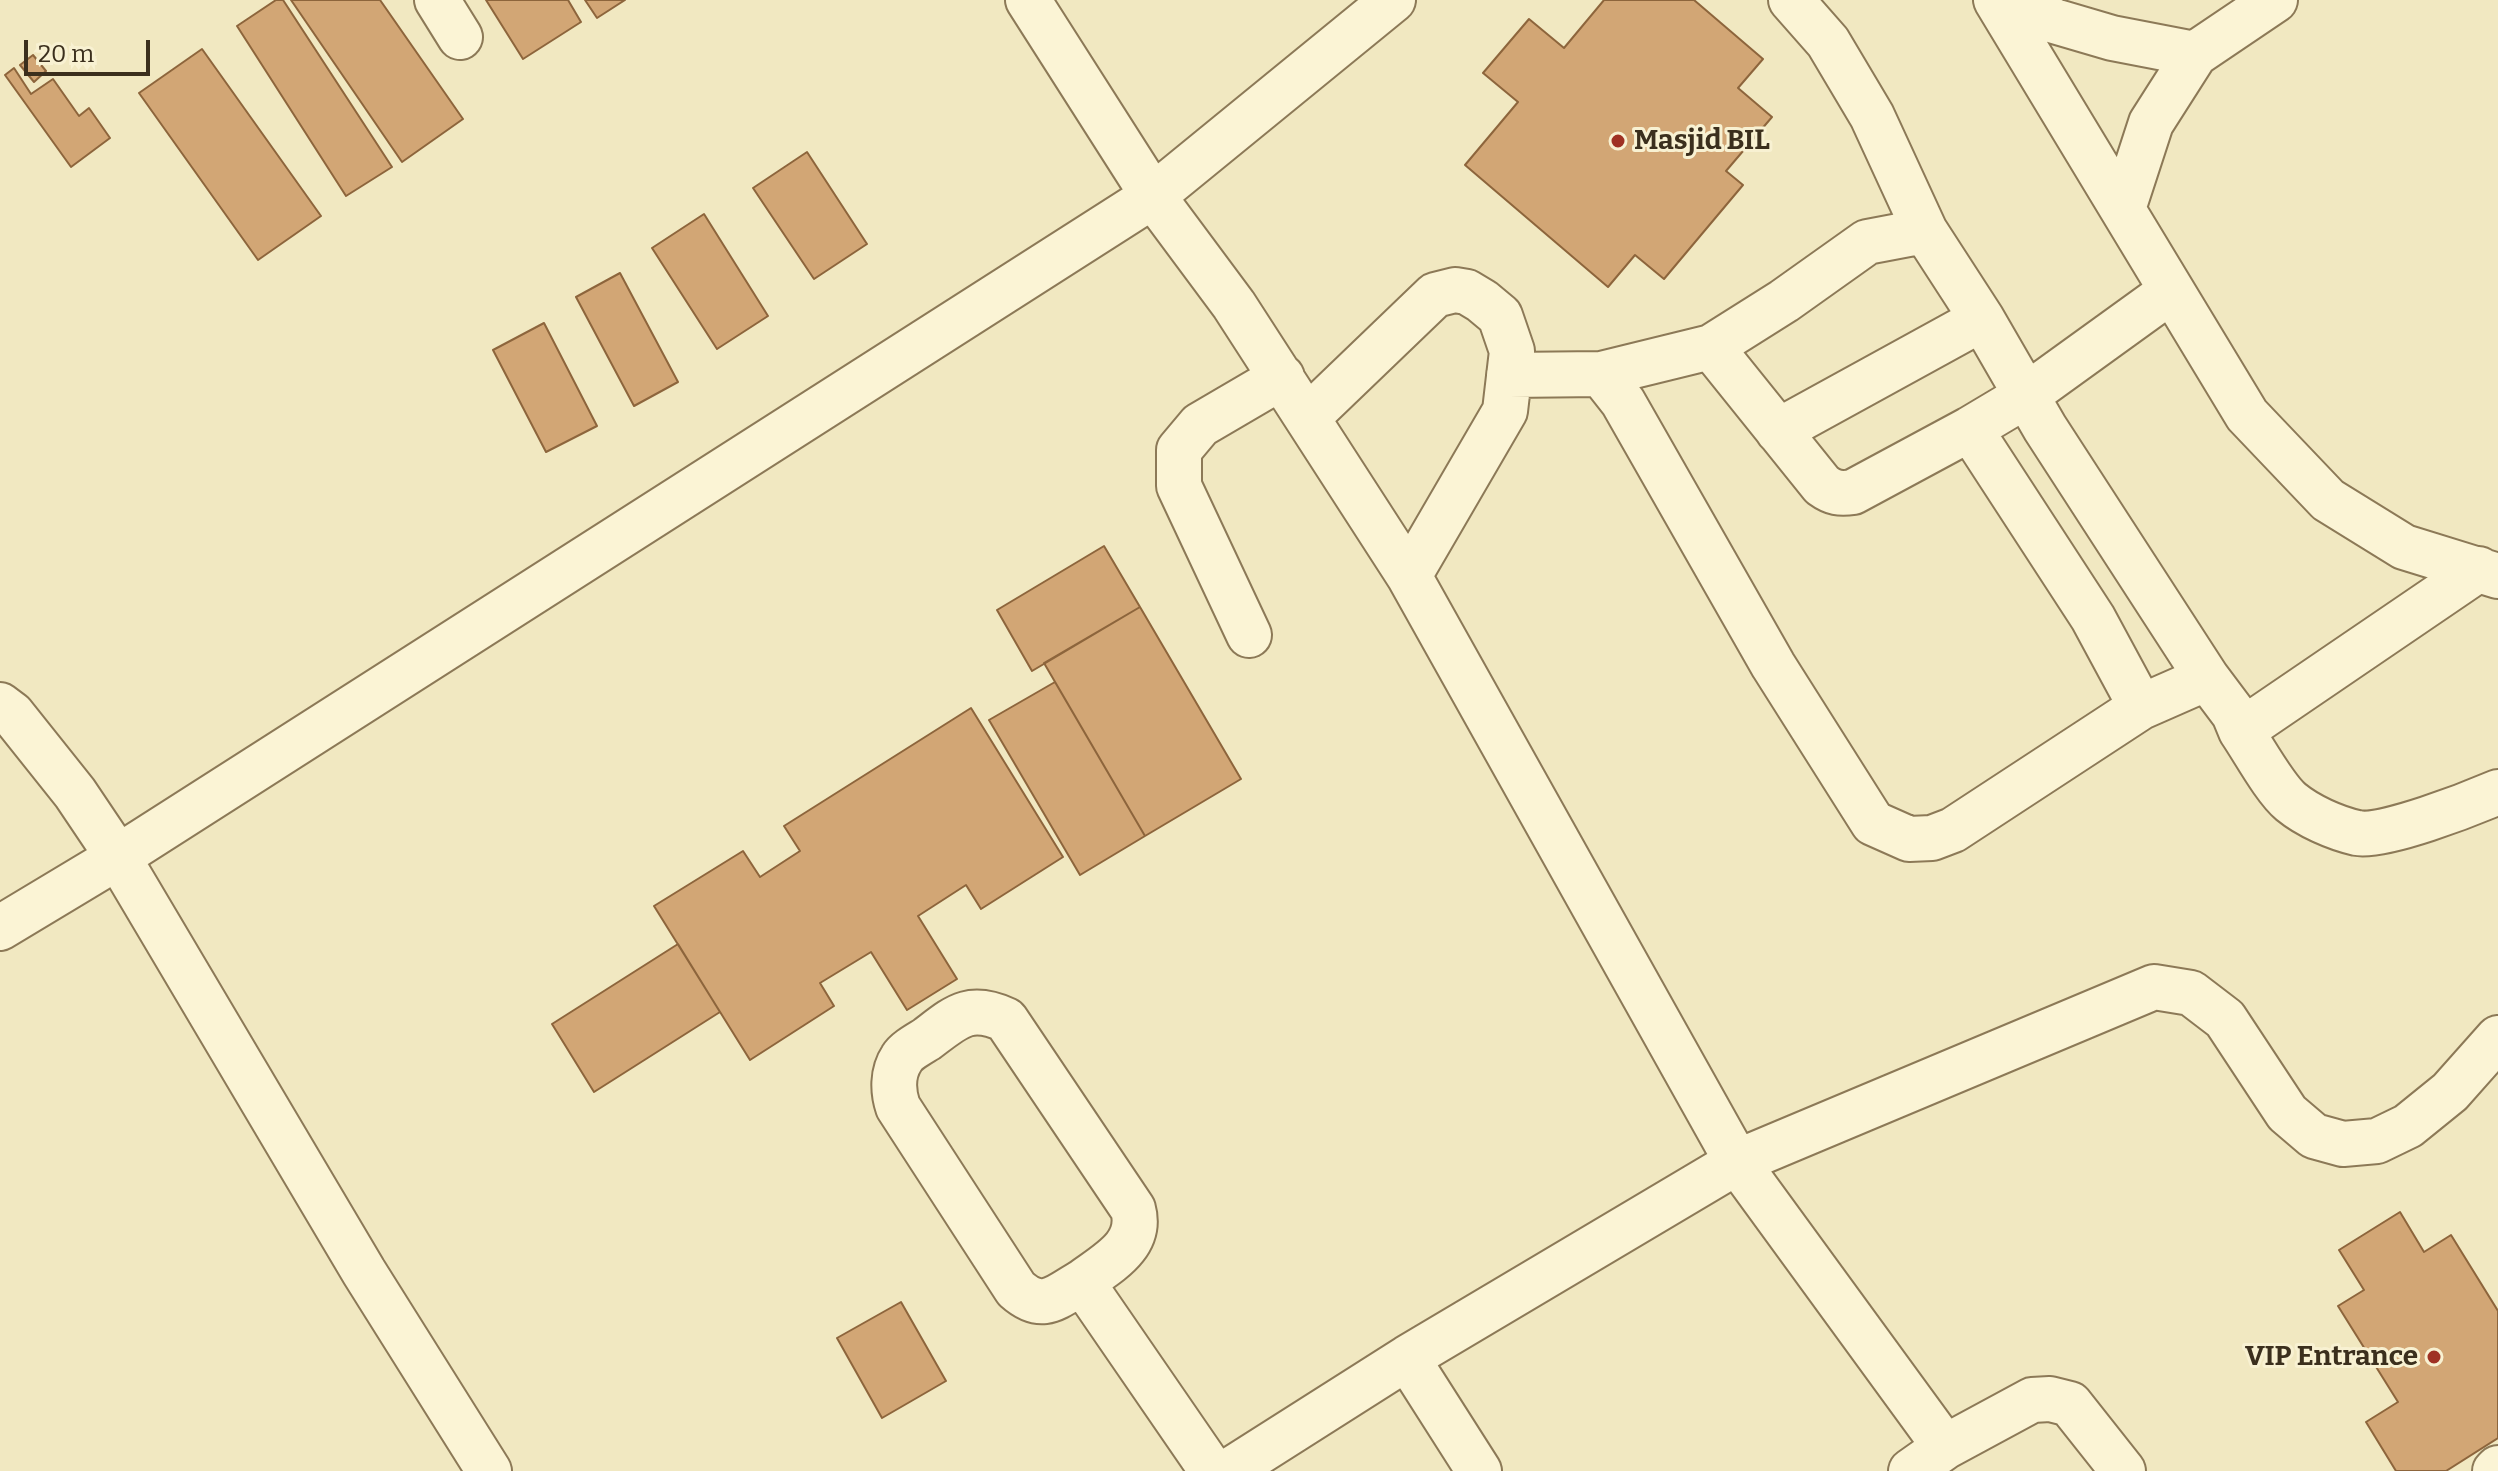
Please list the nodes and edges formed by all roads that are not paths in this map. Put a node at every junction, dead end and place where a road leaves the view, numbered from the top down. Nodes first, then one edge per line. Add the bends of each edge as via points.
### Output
1 (437, 0) edge
2 (1028, 0) edge
3 (1393, 0) edge
4 (1791, 0) edge
5 (1996, 0) edge
6 (2016, 0) edge
7 (2275, 0) edge
8 (460, 37) dead end
9 (2195, 54) junction
10 (1153, 196) junction
11 (2123, 209) junction
12 (1925, 231) junction
13 (2171, 291) junction
14 (1982, 319) junction
15 (1711, 347) junction
16 (1601, 374) junction
17 (1509, 375) junction
18 (1282, 377) junction
19 (2027, 395) junction
20 (1308, 417) junction
21 (1970, 429) junction
22 (1778, 431) junction
23 (2488, 572) edge
24 (1409, 576) junction
25 (1249, 635) dead end
26 (2207, 678) junction
27 (0, 705) edge
28 (2141, 707) junction
29 (2241, 731) junction
30 (2498, 792) edge
31 (118, 857) junction
32 (0, 928) edge
33 (2498, 1038) edge
34 (1737, 1162) junction
35 (1082, 1282) junction
36 (1407, 1358) junction
37 (1928, 1459) edge
38 (489, 1471) edge
39 (1212, 1471) edge
40 (1229, 1471) edge
41 (1479, 1471) edge
42 (2123, 1471) edge

1 - 8 street
2 - 10 street
3 - 10 street
4 - 12 street via 1828,42 1872,116
5 - 11 street
6 - 9 street via 2054,21
7 - 9 street
9 - 11 street via 2151,123
10 - 18 street
10 - 31 street
11 - 13 street
12 - 14 street
12 - 15 street via 1867,242
13 - 19 street
13 - 23 street via 2247,415 2328,500 2404,547
14 - 19 street
14 - 22 street
15 - 16 street
15 - 22 street
16 - 17 street
16 - 28 street via 1623,402 1758,640 1873,823 1909,839 1953,830
17 - 20 street via 1512,351 1500,316 1467,292 1455,290 1435,295
17 - 24 street via 1505,411
18 - 20 street
18 - 25 street via 1200,425 1179,450 1179,486
19 - 21 street
19 - 26 street
20 - 24 street
21 - 22 street via 1842,494 1822,485
21 - 28 street via 2093,618
23 - 29 street
24 - 34 street
26 - 28 street
26 - 29 street
27 - 31 street via 75,793
29 - 30 street via 2289,801 2360,834 2396,828
31 - 32 street
31 - 38 street via 364,1272
33 - 34 street via 2450,1092 2408,1126 2377,1141 2343,1144 2314,1136 2287,1113 2225,1019 2191,993 2154,987
34 - 36 street
34 - 37 street
35 - 35 street via 1047,1302 1037,1303 1016,1289 898,1107 893,1091 902,1057 954,1019 989,1012 1006,1020 1133,1209 1135,1233 1128,1244
35 - 39 street
36 - 40 street
36 - 41 street
37 - 42 street via 2032,1400 2050,1399 2070,1404

